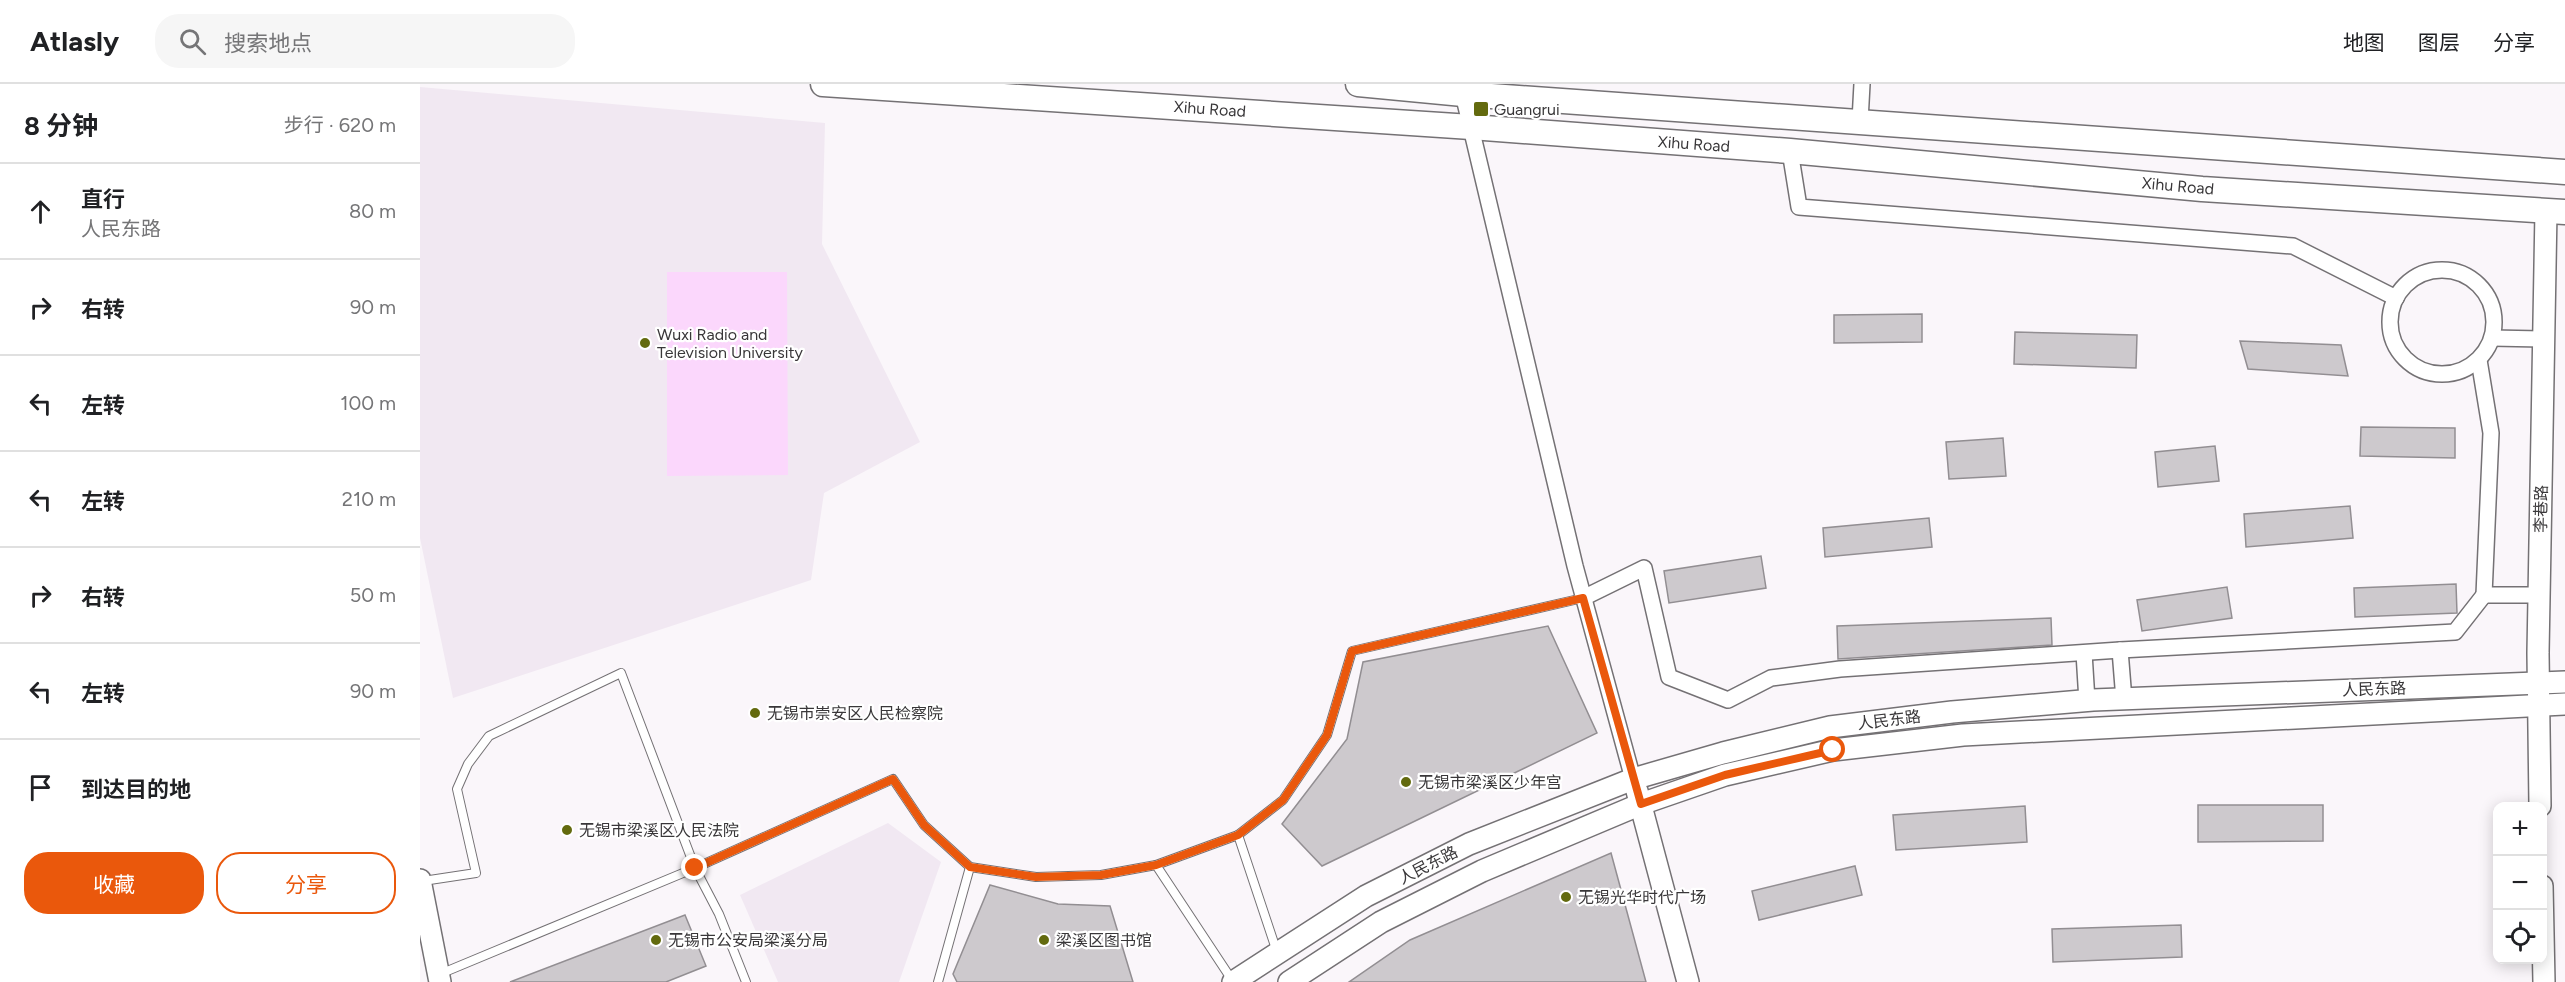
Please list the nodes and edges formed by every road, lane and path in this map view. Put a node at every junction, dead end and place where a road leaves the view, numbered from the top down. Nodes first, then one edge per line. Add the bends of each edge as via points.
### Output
1 (823, 84) edge
2 (1358, 84) edge
3 (1863, 84) edge
4 (1463, 94) junction
5 (1860, 121) junction
6 (1471, 127) junction
7 (1790, 151) junction
8 (2565, 172) edge
9 (2556, 212) edge
10 (2396, 298) junction
11 (2492, 338) junction
12 (2544, 339) junction
13 (2479, 360) junction
14 (2484, 596) junction
15 (2539, 596) junction
16 (1583, 598) junction
17 (2120, 650) junction
18 (2084, 652) junction
19 (2538, 682) junction
20 (2565, 682) edge
21 (2124, 700) junction
22 (2087, 701) junction
23 (2538, 704) junction
24 (2565, 704) edge
25 (1633, 779) junction
26 (2540, 802) edge
27 (1641, 804) junction
28 (1238, 835) junction
29 (1156, 865) junction
30 (970, 867) junction
31 (695, 868) junction
32 (420, 880) edge
33 (2542, 910) edge
34 (425, 927) edge
35 (1277, 952) junction
36 (439, 978) edge
37 (746, 982) edge
38 (938, 982) edge
39 (1233, 982) edge
40 (1289, 982) edge
41 (1688, 982) edge
42 (2544, 982) edge

1 - 6 main road, Xihu Road
2 - 4 main road, Xihu Road
3 - 5 street
4 - 5 main road, Xihu Road
4 - 6 street
5 - 8 main road, Xihu Road
6 - 7 main road, Xihu Road
6 - 16 street
7 - 9 main road, Xihu Road via 2202,189
7 - 10 street via 1799,207 2294,246
9 - 12 main road, 李巷路
10 - 11 street via 2416,276 2449,270 2465,275 2489,298 2494,314
10 - 13 street via 2389,320 2391,337 2412,366 2446,375
11 - 12 street
11 - 13 street
12 - 15 main road, 李巷路
13 - 14 street via 2491,433
14 - 15 street
14 - 17 street via 2455,632
15 - 19 main road, 李巷路
16 - 18 street via 1644,568 1669,677 1728,700 1771,678 1840,669
16 - 25 street
16 - 28 lane via 1352,651 1327,735 1283,800
17 - 18 street
17 - 21 street
18 - 22 street
19 - 20 main road, 人民东路
19 - 21 main road, 人民东路
19 - 23 main road, 李巷路
21 - 22 main road, 人民东路
22 - 25 main road, 人民东路 via 1830,727
23 - 24 main road, 人民东路
23 - 26 main road, 李巷路
23 - 27 main road, 人民东路 via 1963,735 1833,750 1725,775
25 - 27 main road
25 - 35 main road, 人民东路 via 1469,844 1366,896
27 - 40 main road, 人民东路 via 1472,876 1381,922
27 - 41 main road
28 - 29 lane
28 - 35 lane
29 - 30 lane via 1101,875 1036,877
29 - 39 lane
30 - 31 lane via 924,825 893,779
30 - 38 lane
31 - 32 lane via 621,673 489,736 468,764 457,789 476,873
31 - 36 lane
31 - 37 lane
32 - 34 main road
33 - 42 main road
34 - 36 main road
35 - 39 main road, 人民东路

